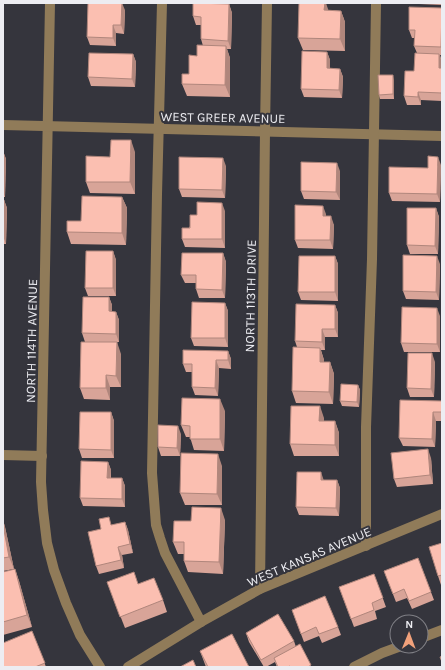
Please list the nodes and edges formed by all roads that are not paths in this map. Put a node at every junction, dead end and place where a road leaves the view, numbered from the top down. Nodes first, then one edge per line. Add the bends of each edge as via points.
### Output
1 (50, 3) edge
2 (162, 3) edge
3 (268, 3) edge
4 (376, 3) edge
5 (3, 125) edge
6 (48, 126) junction
7 (158, 129) junction
8 (264, 131) junction
9 (374, 134) junction
10 (442, 136) edge
11 (3, 455) edge
12 (42, 456) junction
13 (442, 514) edge
14 (366, 546) junction
15 (260, 589) junction
16 (201, 622) junction
17 (442, 630) edge
18 (429, 635) edge
19 (389, 650) edge
20 (100, 667) edge
21 (128, 667) edge
22 (354, 667) edge

1 - 6 street, NORTH 114TH AVENUE
2 - 7 street
3 - 8 street, NORTH 113TH DRIVE
4 - 9 street
5 - 6 street, WEST GREER AVENUE
6 - 7 street, WEST GREER AVENUE
6 - 12 street, NORTH 114TH AVENUE
7 - 8 street, WEST GREER AVENUE
7 - 16 street via 152,456 156,525 165,553
8 - 9 street, WEST GREER AVENUE
8 - 15 street, NORTH 113TH DRIVE
9 - 10 street, WEST GREER AVENUE
9 - 14 street via 366,427
11 - 12 street
12 - 20 street, NORTH 114TH AVENUE via 43,510 47,543 54,570 80,635
13 - 14 street, WEST KANSAS AVENUE
14 - 15 street, WEST KANSAS AVENUE
15 - 16 street, WEST KANSAS AVENUE
16 - 21 street, WEST KANSAS AVENUE
17 - 18 street
19 - 22 street

